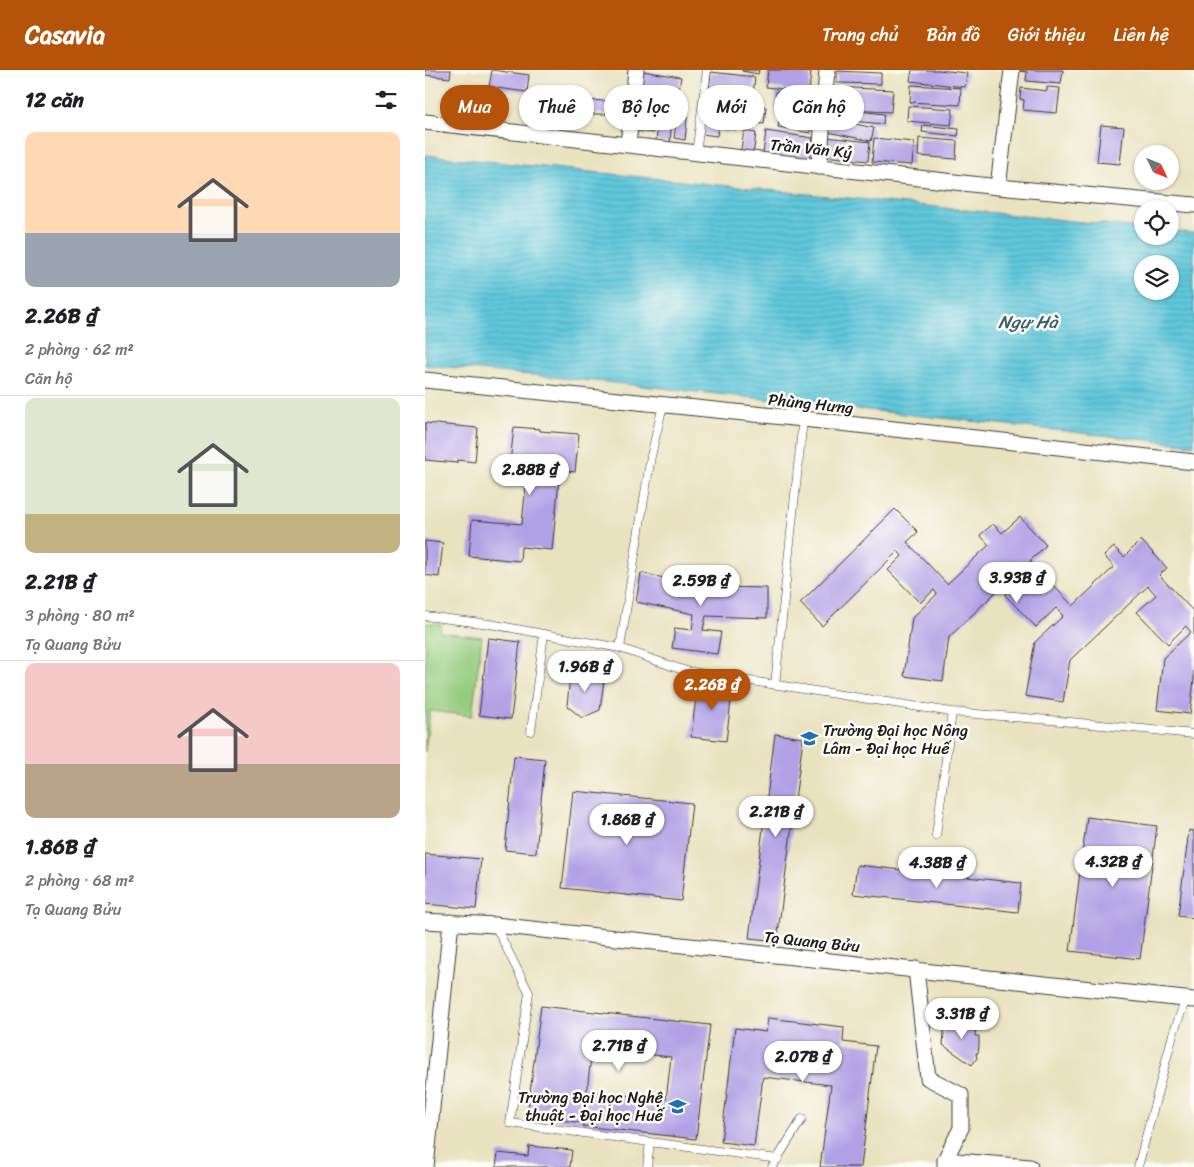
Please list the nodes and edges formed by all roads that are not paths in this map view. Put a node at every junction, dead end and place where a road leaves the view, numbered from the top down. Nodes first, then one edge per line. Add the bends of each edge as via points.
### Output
1 (636, 70) edge
2 (707, 70) edge
3 (827, 70) edge
4 (1012, 70) edge
5 (425, 122) edge
6 (628, 145) junction
7 (696, 154) junction
8 (819, 167) junction
9 (998, 187) junction
10 (1194, 205) edge
11 (425, 380) edge
12 (663, 405) junction
13 (803, 419) junction
14 (1194, 462) edge
15 (425, 616) edge
16 (545, 634) junction
17 (620, 648) junction
18 (775, 685) junction
19 (952, 712) junction
20 (531, 731) dead end
21 (1194, 734) edge
22 (936, 836) dead end
23 (425, 921) edge
24 (451, 922) junction
25 (495, 925) junction
26 (917, 969) junction
27 (1191, 1001) edge
28 (802, 1118) dead end
29 (650, 1142) junction
30 (778, 1159) junction
31 (945, 1164) edge
32 (426, 1167) edge
33 (647, 1167) edge
34 (773, 1167) edge
35 (1030, 1167) edge
36 (1138, 1167) edge

1 - 6 street
2 - 7 lane
3 - 8 street
4 - 9 street
5 - 6 street, Trần Văn Kỷ
6 - 7 street, Trần Văn Kỷ
7 - 8 street, Trần Văn Kỷ
8 - 9 street, Trần Văn Kỷ
9 - 10 street, Trần Văn Kỷ
11 - 12 street, Phùng Hưng
12 - 13 street, Phùng Hưng
12 - 17 lane via 651,456
13 - 14 street, Phùng Hưng
13 - 18 lane
15 - 16 lane
16 - 17 lane
16 - 20 lane
17 - 18 lane via 686,671
18 - 19 lane
19 - 21 lane
19 - 22 lane
23 - 24 street, Tạ Quang Bửu
24 - 25 street, Tạ Quang Bửu
24 - 32 street
25 - 26 street, Tạ Quang Bửu
25 - 29 lane via 529,993 510,1123
26 - 27 street, Tạ Quang Bửu
26 - 31 street via 928,1078 961,1095 961,1128
27 - 36 lane via 1173,1034
28 - 30 lane
29 - 30 lane
29 - 33 lane
30 - 34 lane
31 - 35 street

